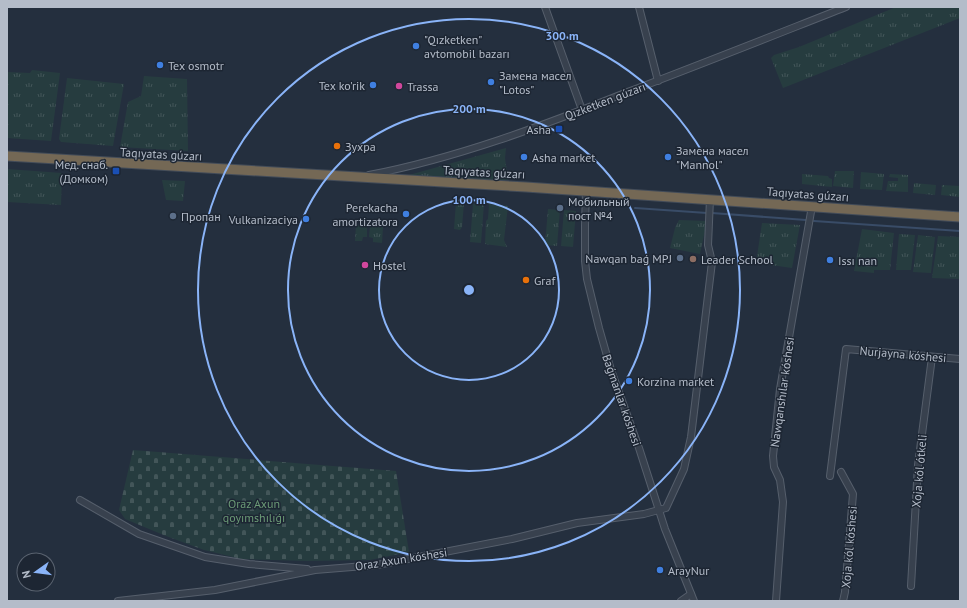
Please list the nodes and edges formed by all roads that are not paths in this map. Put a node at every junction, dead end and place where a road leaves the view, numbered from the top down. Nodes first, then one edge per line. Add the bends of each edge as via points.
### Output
1 (545, 7) edge
2 (639, 7) edge
3 (825, 7) edge
4 (846, 7) edge
5 (827, 14) junction
6 (658, 81) junction
7 (582, 110) junction
8 (7, 156) edge
9 (360, 177) junction
10 (586, 191) junction
11 (710, 199) junction
12 (812, 206) junction
13 (960, 217) edge
14 (932, 357) junction
15 (960, 359) edge
16 (841, 472) dead end
17 (830, 476) dead end
18 (80, 500) dead end
19 (659, 509) junction
20 (315, 570) junction
21 (911, 586) dead end
22 (691, 594) junction
23 (118, 601) edge
24 (681, 601) edge
25 (694, 601) edge
26 (776, 601) edge
27 (843, 601) edge

1 - 7 street
2 - 6 street
3 - 5 street
4 - 5 street, Qızketken gúzarı
5 - 6 street, Qızketken gúzarı
6 - 7 street, Qızketken gúzarı
7 - 9 street, Qızketken gúzarı via 462,152
8 - 9 highway, Taqıyatas gúzarı
9 - 10 highway, Taqıyatas gúzarı
10 - 11 highway, Taqıyatas gúzarı
10 - 19 street, Baǵmanlar kóshesi via 585,261 590,294 610,370
11 - 12 highway, Taqıyatas gúzarı
11 - 19 street via 708,245 712,262 691,437 684,469 666,508
12 - 13 highway, Taqıyatas gúzarı
12 - 26 street, Nawqanshılar kóshesi via 780,389 773,456 783,502
14 - 15 street, Nurjayna kóshesi
14 - 17 street, Nurjayna kóshesi via 846,349
14 - 21 street, Xoja kól ótkeli via 918,465
16 - 27 street, Xoja kól kóshesi via 853,494
18 - 20 street via 139,534 205,557
19 - 20 street, Oraz Axun kóshesi via 644,514 577,523 512,539 377,565
19 - 22 street, Baǵmanlar kóshesi
20 - 23 street, Oraz Axun kóshesi via 215,590
22 - 24 street
22 - 25 street, Baǵmanlar kóshesi

